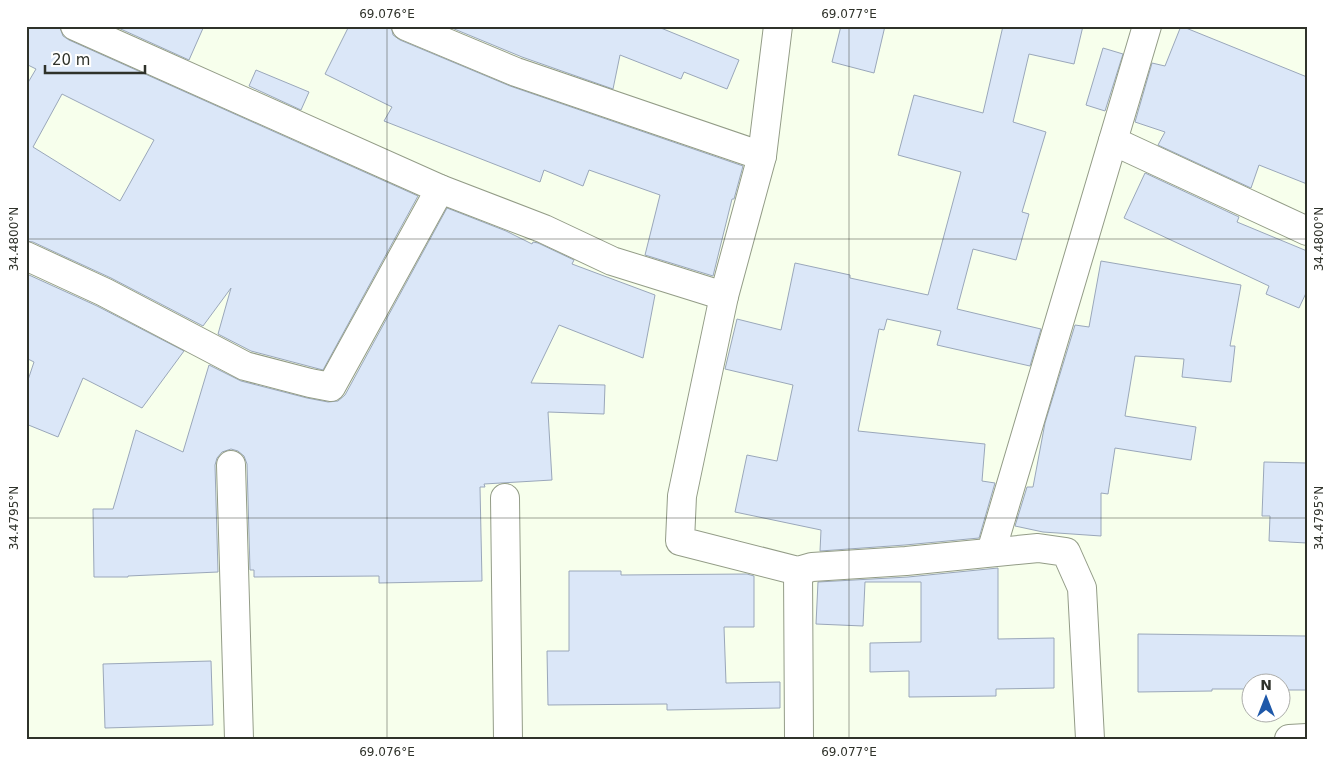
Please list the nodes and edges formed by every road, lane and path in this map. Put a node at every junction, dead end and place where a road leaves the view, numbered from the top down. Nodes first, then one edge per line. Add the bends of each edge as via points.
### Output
1 (75, 26) edge
2 (406, 26) edge
3 (778, 26) edge
4 (1147, 26) edge
5 (1113, 141) junction
6 (762, 156) junction
7 (440, 189) junction
8 (1307, 230) edge
9 (26, 256) edge
10 (724, 296) junction
11 (232, 465) dead end
12 (505, 498) dead end
13 (991, 552) junction
14 (798, 571) junction
15 (1307, 738) edge
16 (239, 739) edge
17 (508, 739) edge
18 (799, 739) edge
19 (1090, 739) edge
20 (1289, 739) edge

1 - 7 street
2 - 6 street via 516,72
3 - 6 street
4 - 5 street
5 - 8 street
5 - 13 street
6 - 10 street
7 - 9 street via 331,387 245,366 104,292
7 - 10 street via 612,261
10 - 14 street via 682,496 680,541
11 - 16 street
12 - 17 street
13 - 14 street
13 - 19 street via 1038,548 1066,552 1082,588
14 - 18 street
15 - 20 street

